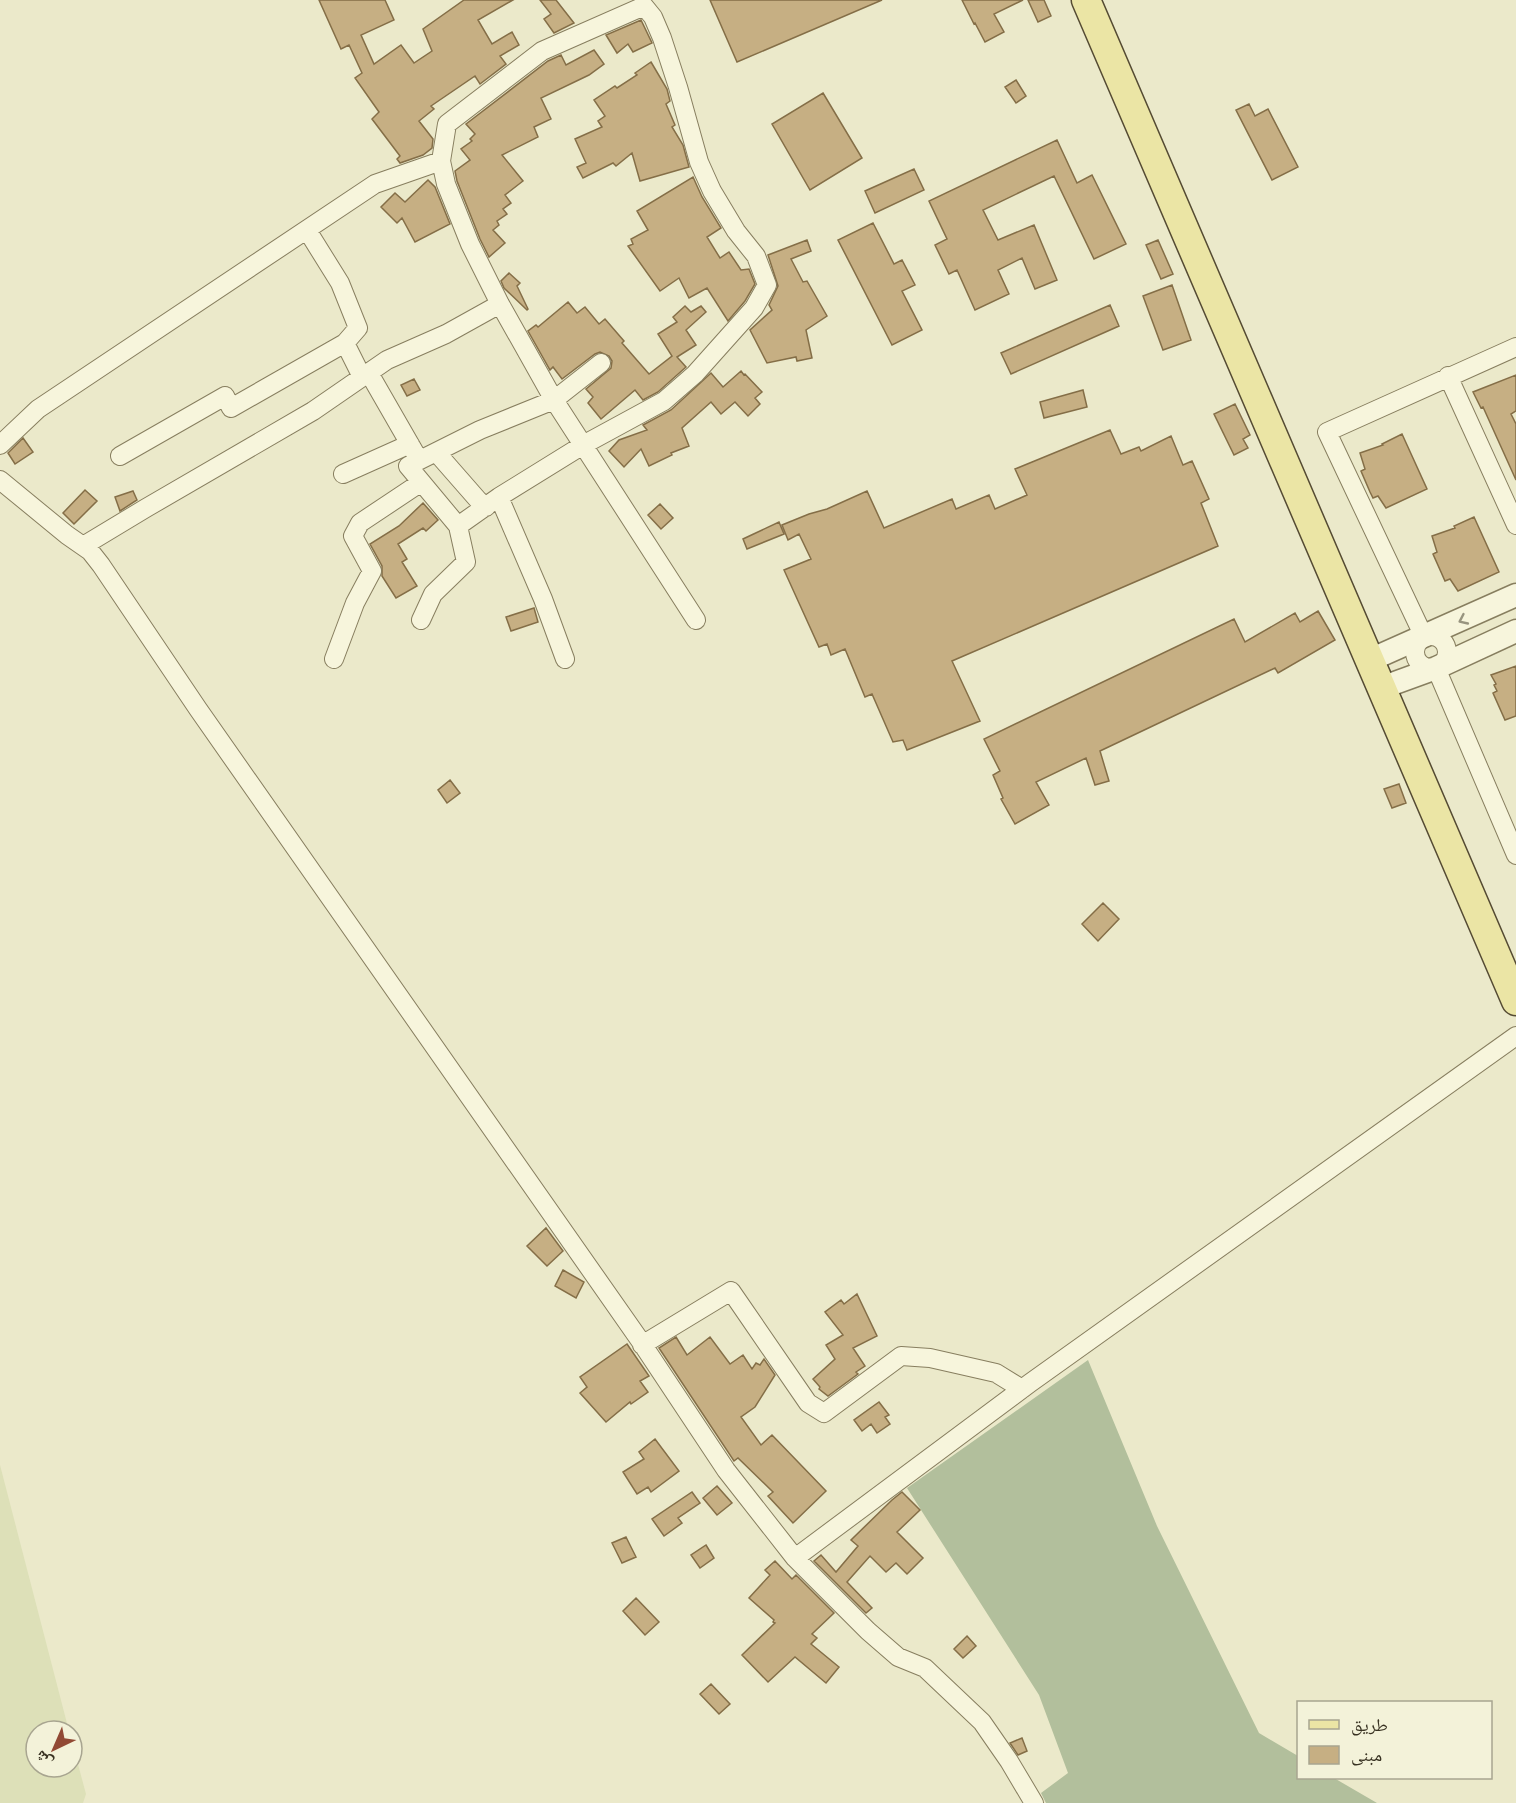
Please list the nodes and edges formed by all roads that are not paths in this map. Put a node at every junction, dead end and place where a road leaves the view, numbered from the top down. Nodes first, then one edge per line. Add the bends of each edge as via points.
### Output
1 (1086, 0) edge
2 (652, 3) edge
3 (441, 161) junction
4 (306, 230) junction
5 (500, 304) junction
6 (345, 343) junction
7 (1516, 347) edge
8 (601, 363) dead end
9 (365, 375) junction
10 (1448, 376) junction
11 (554, 400) junction
12 (410, 444) junction
13 (0, 445) edge
14 (583, 445) junction
15 (436, 452) junction
16 (120, 456) dead end
17 (419, 460) junction
18 (344, 474) dead end
19 (0, 480) edge
20 (420, 483) junction
21 (493, 502) junction
22 (1516, 525) edge
23 (458, 526) junction
24 (83, 546) junction
25 (1516, 595) edge
26 (421, 620) dead end
27 (696, 620) dead end
28 (1516, 631) edge
29 (1424, 637) junction
30 (334, 659) dead end
31 (565, 659) dead end
32 (1370, 660) junction
33 (1436, 668) junction
34 (1381, 688) junction
35 (1516, 855) edge
36 (1516, 1001) edge
37 (1516, 1036) edge
38 (642, 1345) junction
39 (1022, 1389) junction
40 (795, 1558) junction
41 (1034, 1803) edge

1 - 32 main road
2 - 3 street via 542,51 447,124
2 - 14 street via 653,17 699,162 736,231 756,256 767,285 754,308 680,388 664,401
3 - 4 street via 375,184
3 - 5 street via 470,244
4 - 6 street via 340,283 358,327
4 - 13 street via 38,409
5 - 9 street via 387,360
5 - 11 street
6 - 9 street
6 - 16 street via 231,408 225,396
7 - 10 street
8 - 11 street
9 - 12 street
9 - 24 street via 314,411
10 - 22 street
10 - 29 street via 1327,432
11 - 14 street
11 - 15 street
12 - 17 street
12 - 18 street
14 - 21 street
14 - 27 street
15 - 17 street
15 - 21 street via 478,500
17 - 20 street via 408,466
19 - 24 street
20 - 23 street
20 - 30 street via 360,523 353,536 372,571
21 - 23 street
21 - 31 street via 543,599
23 - 26 street via 466,562 433,594
24 - 38 street via 101,564
25 -> 29 street
28 - 33 street
29 - 32 street
29 - 33 street via 1435,636 1447,646 1445,662
32 - 34 main road
33 - 34 street
33 - 35 street
34 - 36 main road
37 - 39 street
38 - 39 street via 731,1291 808,1403 824,1413 901,1356 930,1358 996,1373
38 - 40 street via 726,1470
39 - 40 street
40 - 41 street via 868,1631 898,1657 925,1668 982,1722

